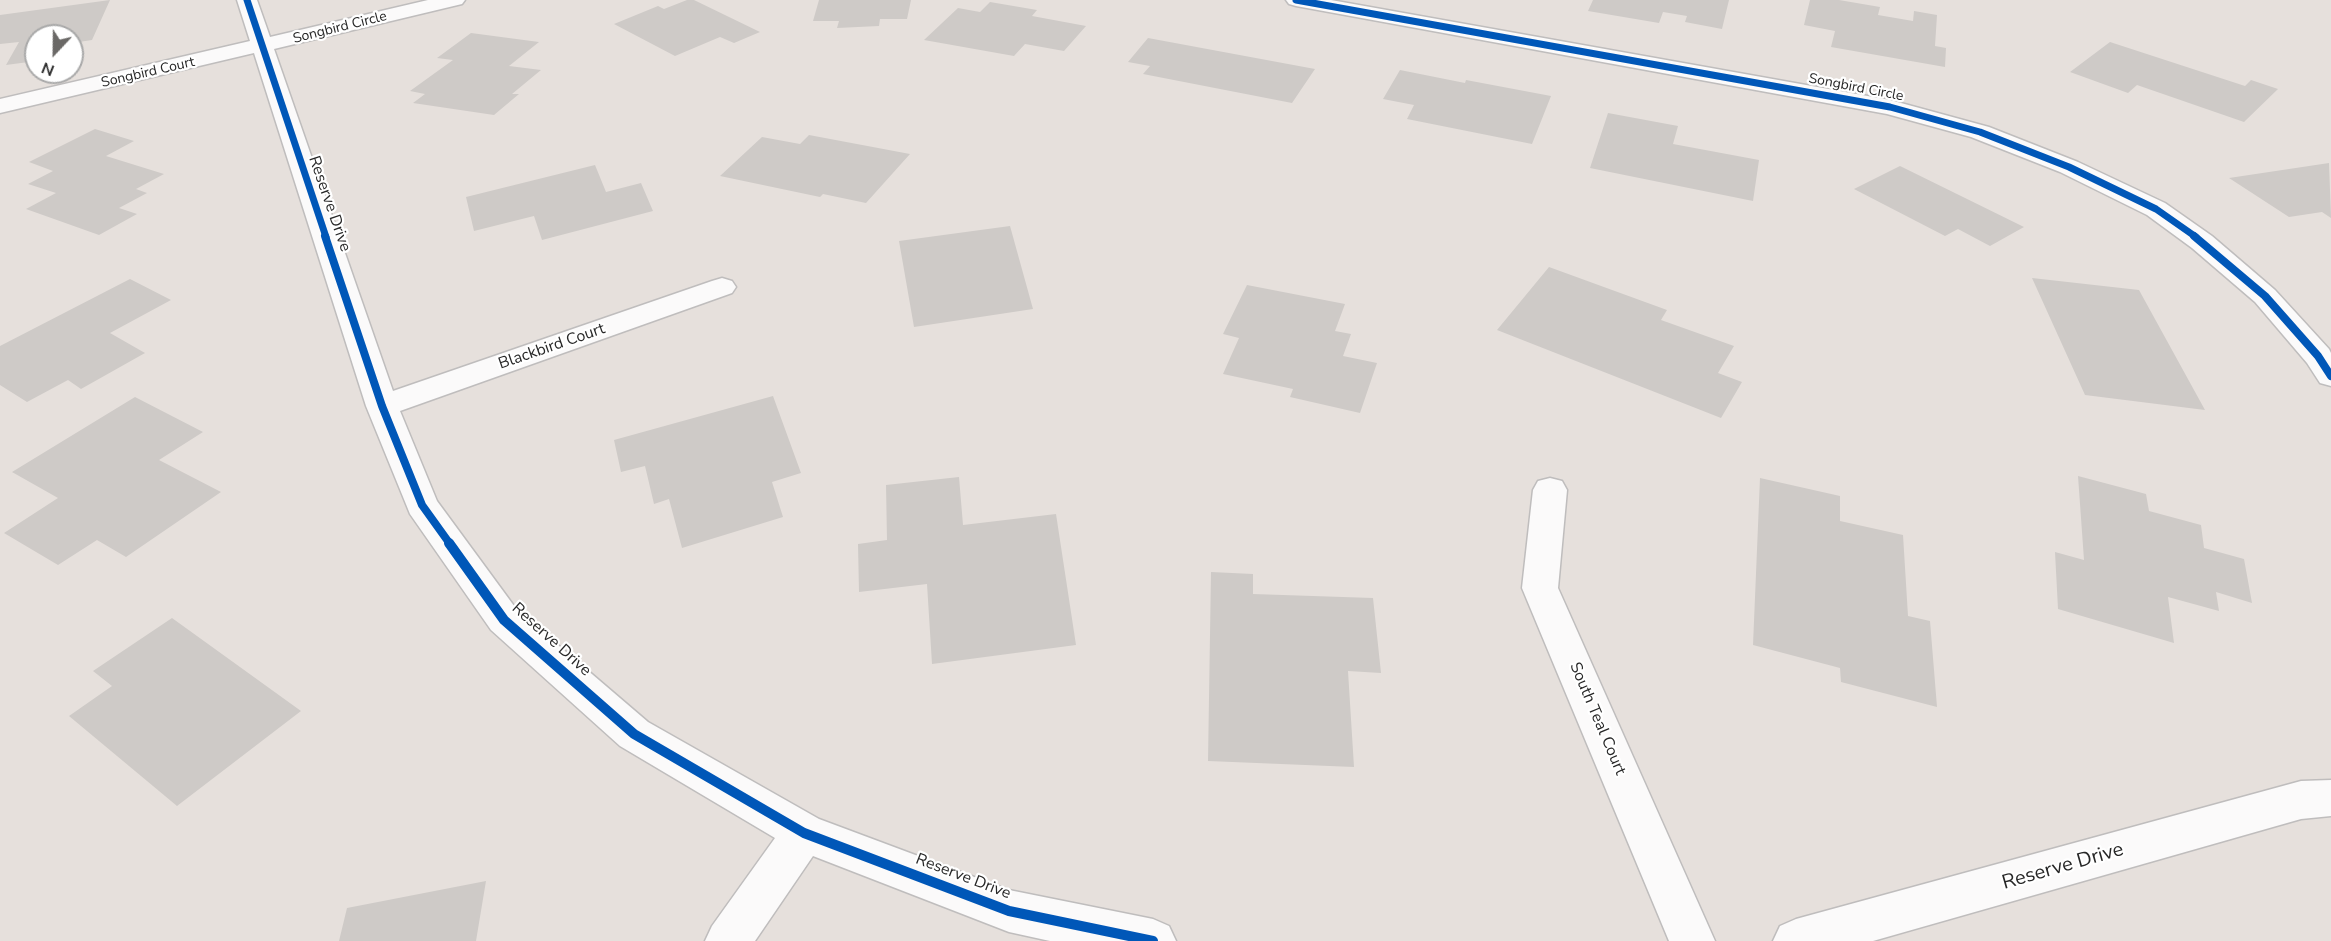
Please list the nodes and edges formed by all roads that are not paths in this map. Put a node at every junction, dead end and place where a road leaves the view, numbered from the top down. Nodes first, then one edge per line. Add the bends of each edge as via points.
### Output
1 (247, 0) edge
2 (455, 0) edge
3 (1296, 0) edge
4 (261, 47) junction
5 (0, 106) edge
6 (723, 287) dead end
7 (2331, 376) edge
8 (382, 406) junction
9 (1550, 490) dead end
10 (2331, 798) edge
11 (804, 833) junction
12 (728, 941) edge
13 (1153, 941) edge
14 (1692, 941) edge
15 (1796, 941) edge

1 - 4 street, Reserve Drive
2 - 4 street, Songbird Circle
3 - 7 street, Songbird Circle via 1890,107 1980,132 2069,167 2156,210 2202,242 2265,296
4 - 5 street, Songbird Court
4 - 8 street, Reserve Drive
6 - 8 street, Blackbird Court
8 - 11 street, Reserve Drive via 423,505 504,620 634,734
9 - 14 street, South Teal Court via 1540,588
10 - 15 street, Reserve Drive via 2301,800
11 - 12 street
11 - 13 street, Reserve Drive via 1009,911

